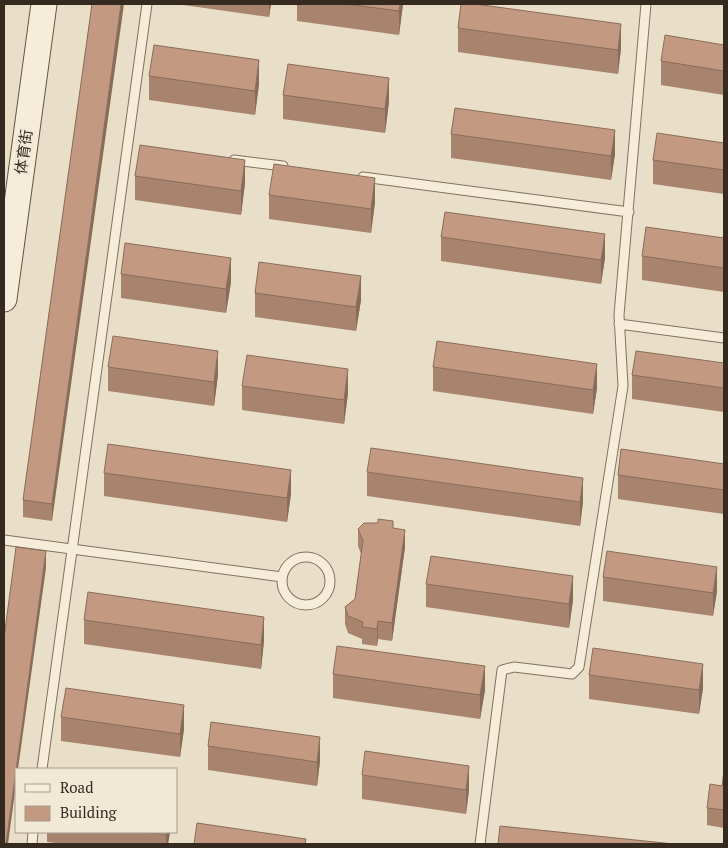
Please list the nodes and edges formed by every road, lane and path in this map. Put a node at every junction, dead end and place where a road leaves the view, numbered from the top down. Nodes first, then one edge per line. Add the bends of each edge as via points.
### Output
1 (44, 4) edge
2 (147, 4) edge
3 (646, 4) edge
4 (128, 146) junction
5 (137, 147) dead end
6 (225, 158) edge
7 (293, 168) edge
8 (352, 175) edge
9 (629, 212) junction
10 (4, 299) edge
11 (619, 324) junction
12 (724, 338) edge
13 (4, 540) edge
14 (72, 549) junction
15 (282, 577) junction
16 (42, 768) edge
17 (480, 844) edge

1 - 10 street, 体育街
2 - 4 lane
3 - 9 lane
4 - 5 lane
4 - 14 lane
6 - 7 lane
8 - 9 lane
9 - 11 lane
11 - 12 lane
11 - 17 lane via 623,386 579,668 572,674 514,667 502,670
13 - 14 lane
14 - 15 lane
14 - 16 lane
15 - 15 lane via 285,594 296,604 306,606 322,601 331,586 329,570 316,559 307,557 292,561

